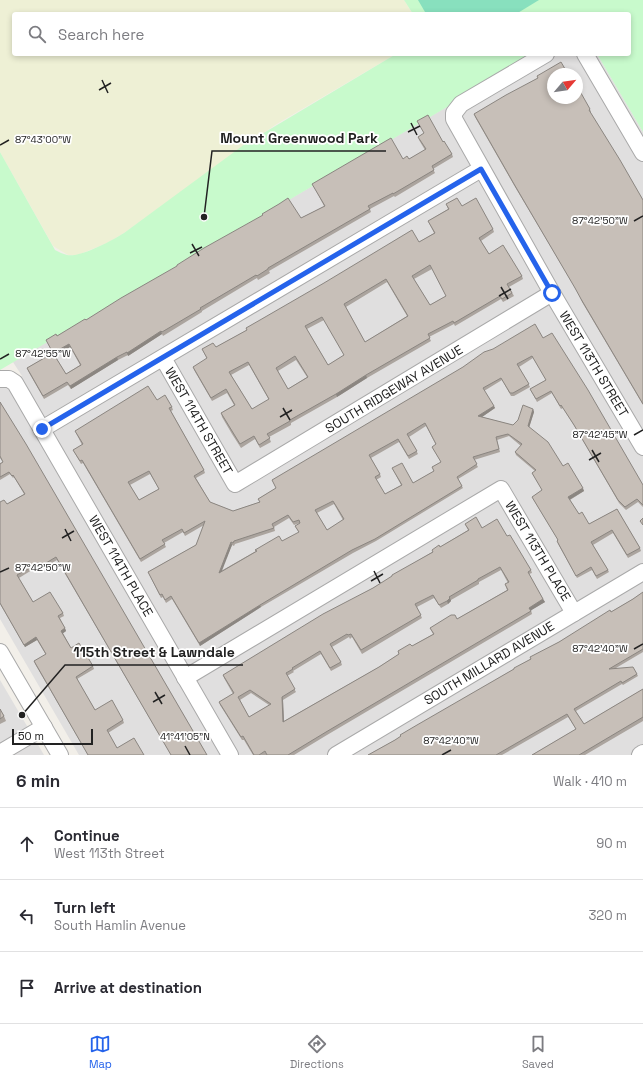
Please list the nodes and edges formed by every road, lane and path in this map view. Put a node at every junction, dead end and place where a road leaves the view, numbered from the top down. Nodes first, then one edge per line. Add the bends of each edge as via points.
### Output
1 (543, 56) edge
2 (586, 56) edge
3 (643, 153) edge
4 (481, 169) junction
5 (552, 293) junction
6 (163, 358) junction
7 (5, 379) edge
8 (42, 429) junction
9 (643, 447) edge
10 (235, 484) joint
11 (643, 572) edge
12 (574, 612) junction
13 (0, 652) edge
14 (185, 678) junction
15 (44, 727) junction
16 (0, 753) edge
17 (643, 753) edge
18 (60, 755) edge
19 (230, 755) edge
20 (336, 755) edge
21 (640, 755) edge

1 - 4 street, WEST 113TH STREET via 460,104 454,113 456,126
2 - 3 street
4 - 5 street, WEST 113TH STREET
4 - 6 street
5 - 9 street, WEST 113TH STREET
5 - 10 street, SOUTH RIDGEWAY AVENUE
6 - 8 street
6 - 10 street, WEST 114TH STREET
7 - 8 street, WEST 114TH PLACE via 15,383
8 - 14 street, WEST 114TH PLACE
11 - 12 street, SOUTH MILLARD AVENUE
12 - 14 street, WEST 113TH PLACE via 502,489
12 - 20 street, SOUTH MILLARD AVENUE
13 - 15 street
14 - 19 street, WEST 114TH PLACE
15 - 16 street
15 - 18 street
17 - 21 street

